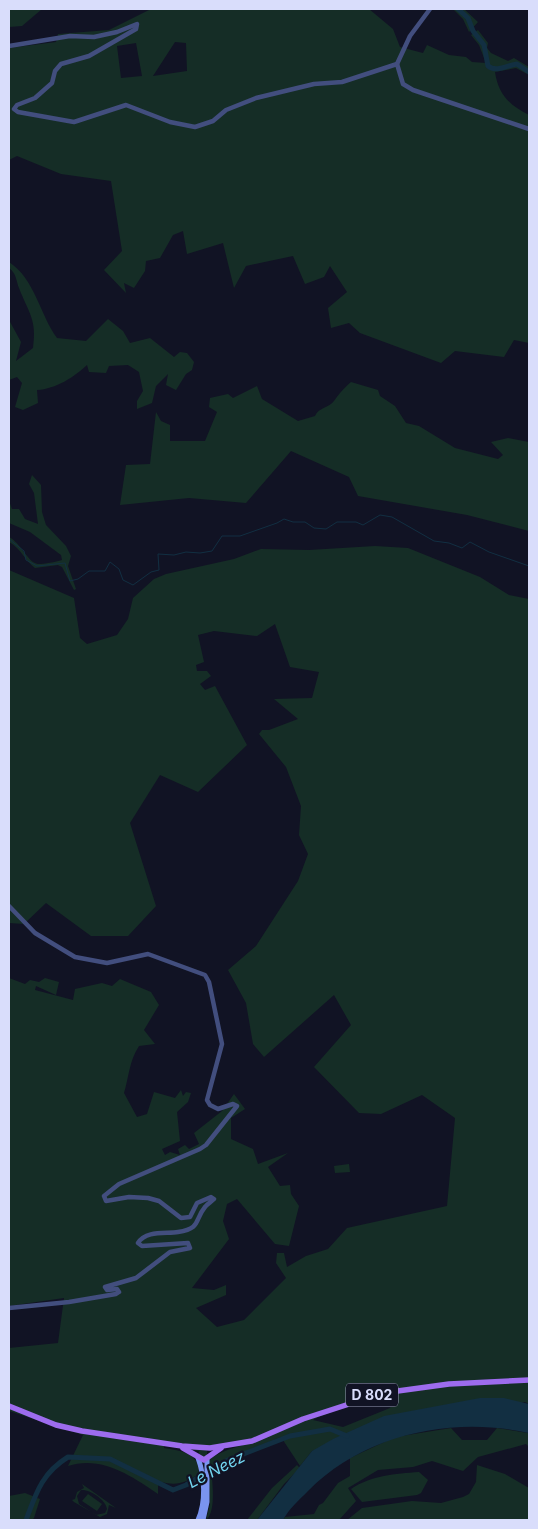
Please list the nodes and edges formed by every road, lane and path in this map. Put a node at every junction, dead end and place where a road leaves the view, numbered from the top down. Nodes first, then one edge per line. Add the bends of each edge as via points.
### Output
1 (430, 9) edge
2 (9, 46) edge
3 (397, 64) junction
4 (529, 129) edge
5 (9, 906) edge
6 (9, 1308) edge
7 (529, 1380) edge
8 (9, 1406) edge
9 (182, 1446) junction
10 (224, 1447) junction
11 (203, 1448) junction
12 (208, 1456) junction
13 (197, 1457) junction
14 (204, 1470) junction
15 (205, 1478) junction
16 (198, 1520) edge
17 (203, 1520) edge

1 - 3 street via 410,36
2 - 3 street via 70,36 94,37 137,24 136,29 88,56 61,64 52,83 35,98 14,109 74,122 126,105 195,127 256,98 310,84 342,82
3 - 4 street via 403,84 413,90
5 - 6 street via 35,933 75,957 107,963 148,954 201,973 209,982 222,1044 208,1100 212,1107 235,1104 236,1109 200,1149 119,1184 104,1198 106,1201 129,1196 148,1198 159,1201 181,1218 190,1217 197,1203 211,1196 214,1200 205,1206 200,1220 192,1228 153,1234 138,1243 142,1246 188,1243 190,1248 170,1252 136,1278 105,1287 107,1290 117,1289 119,1292 116,1294
7 - 10 main road, D 802 via 449,1384 383,1392 318,1413 252,1441
8 - 9 main road, D 802 via 56,1425
9 - 11 main road, D 802
9 - 13 main road, D 802
10 - 11 main road, D 802
10 - 12 main road, D 802
11 - 12 main road
11 - 13 main road
12 - 13 main road
12 - 14 main road
13 - 14 main road
14 - 15 main road
15 - 16 main road
15 - 17 main road via 208,1502

